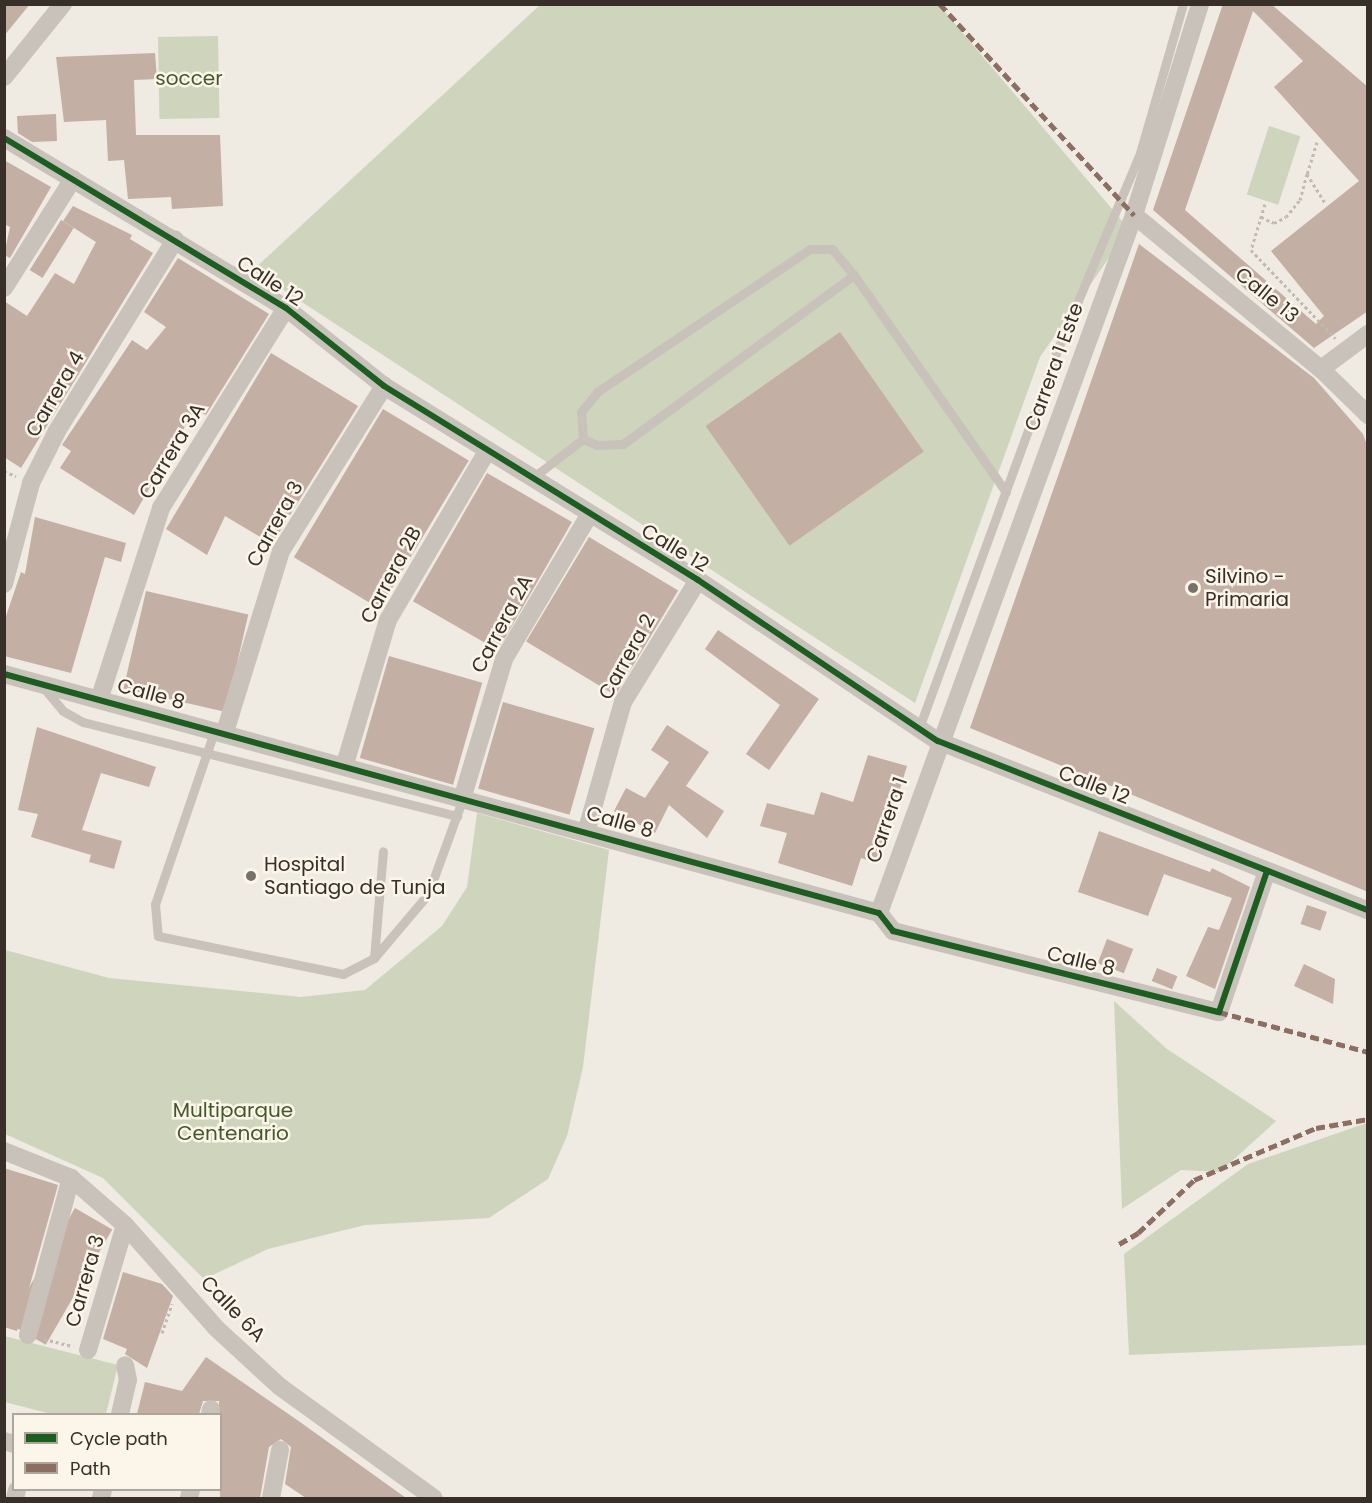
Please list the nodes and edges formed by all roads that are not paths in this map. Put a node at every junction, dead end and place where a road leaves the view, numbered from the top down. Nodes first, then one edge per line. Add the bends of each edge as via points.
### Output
1 (63, 4) edge
2 (1183, 4) edge
3 (1200, 4) edge
4 (4, 77) edge
5 (4, 138) edge
6 (73, 179) junction
7 (1134, 215) junction
8 (175, 240) junction
9 (854, 275) junction
10 (4, 288) edge
11 (286, 308) junction
12 (1368, 334) edge
13 (1321, 369) junction
14 (384, 386) junction
15 (1367, 416) edge
16 (582, 439) junction
17 (487, 451) junction
18 (531, 479) junction
19 (1006, 492) junction
20 (589, 515) junction
21 (698, 580) junction
22 (4, 584) edge
23 (4, 674) edge
24 (40, 683) junction
25 (100, 698) junction
26 (919, 728) junction
27 (220, 730) junction
28 (938, 741) junction
29 (207, 753) junction
30 (345, 764) junction
31 (464, 796) junction
32 (457, 816) junction
33 (587, 830) junction
34 (383, 851) dead end
35 (1267, 871) junction
36 (1368, 910) edge
37 (879, 913) junction
38 (374, 958) junction
39 (4, 1151) edge
40 (71, 1178) junction
41 (125, 1225) junction
42 (28, 1335) road end
43 (88, 1350) road end
44 (125, 1365) dead end
45 (120, 1413) edge
46 (280, 1450) dead end
47 (275, 1497) edge
48 (434, 1498) edge

1 - 4 street
2 - 19 lane via 1140,153
3 - 7 street, Carrera 1 Este
5 - 6 street, Calle 12
6 - 8 street, Calle 12
6 - 10 street
7 - 13 street, Calle 13
7 - 28 street, Carrera 1 Este
8 - 11 street, Calle 12
8 - 22 street, Carrera 4 via 31,483
9 - 16 lane via 623,444 597,445
9 - 16 lane via 832,249 810,249 597,393 581,412
9 - 19 lane
11 - 14 street, Calle 12
11 - 25 street, Carrera 3A via 162,508
12 - 13 street
13 - 15 street, Calle 13
14 - 17 street, Calle 12
14 - 27 street, Carrera 3 via 281,551
16 - 18 lane
17 - 18 street, Calle 12
17 - 30 street, Carrera 2B via 388,620
18 - 20 street, Calle 12
19 - 26 lane
20 - 21 street, Calle 12
20 - 31 street, Carrera 2A via 504,659
21 - 26 street, Calle 12
21 - 33 street, Carrera 2 via 623,702
23 - 24 street, Calle 8
24 - 25 street, Calle 8
24 - 29 lane via 63,711 83,722
25 - 27 street, Calle 8
26 - 28 street, Calle 12
27 - 29 lane
27 - 30 street, Calle 8
28 - 35 street, Calle 12
28 - 37 street, Carrera 1
29 - 32 lane
29 - 38 lane via 155,904 158,936 328,974
30 - 31 street, Calle 8
31 - 32 lane
31 - 33 street, Calle 8
32 - 38 lane via 428,894
33 - 37 street, Calle 8
34 - 38 lane
35 - 36 street, Calle 12
35 - 37 street, Calle 8 via 1219,1012 893,931
39 - 40 street, Calle 6A
40 - 41 street, Calle 6A
40 - 42 street
41 - 43 street, Carrera 3
41 - 48 street, Calle 6A via 279,1386
44 - 45 street via 128,1380
46 - 47 street

